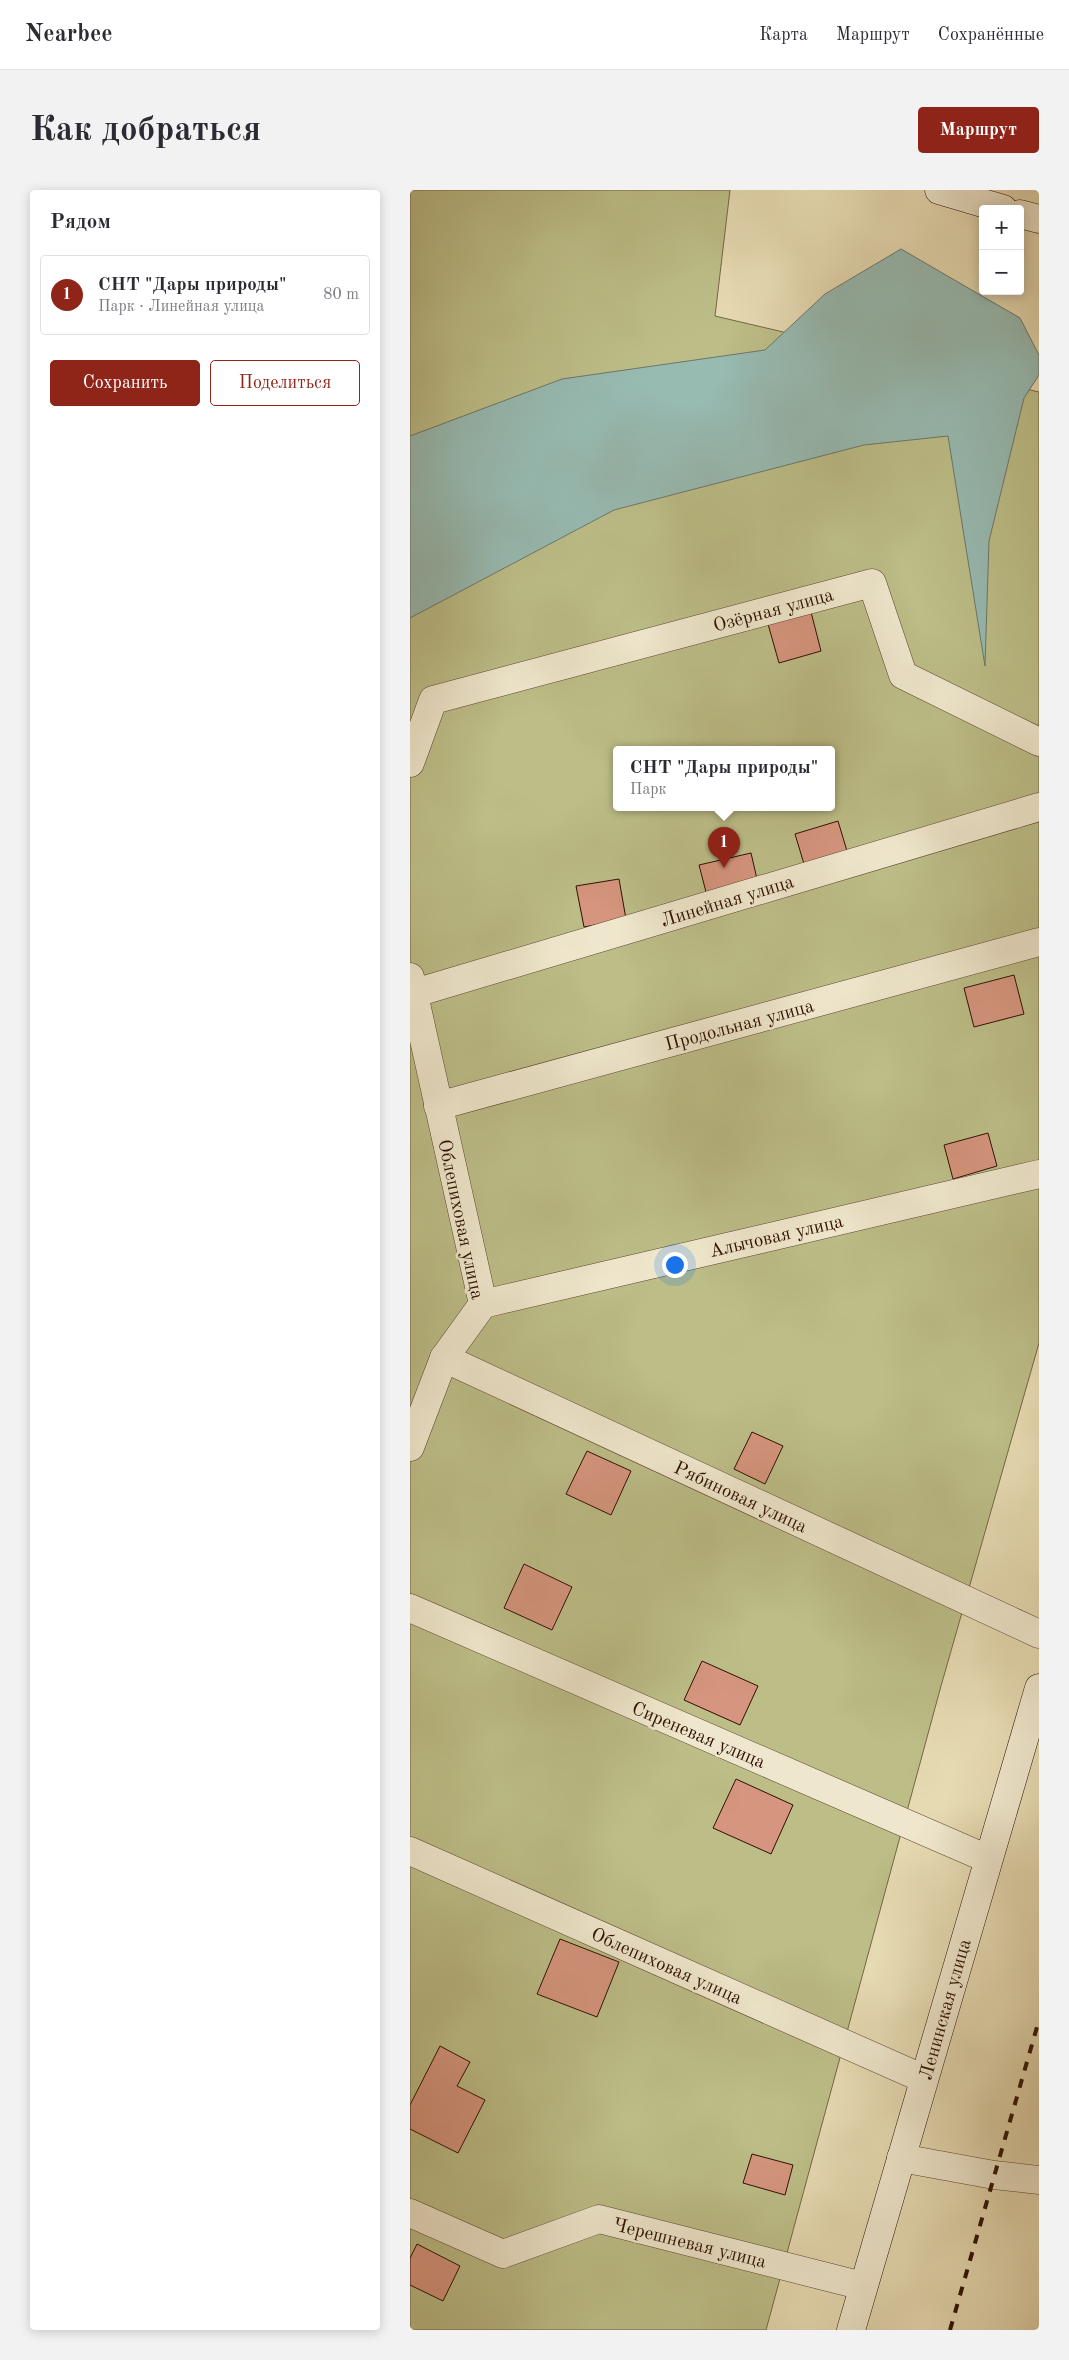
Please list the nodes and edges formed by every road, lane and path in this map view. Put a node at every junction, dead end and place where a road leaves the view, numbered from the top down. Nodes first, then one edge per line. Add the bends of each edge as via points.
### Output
1 (940, 190) edge
2 (990, 205) edge
3 (1024, 215) edge
4 (1039, 219) edge
5 (1039, 742) edge
6 (410, 763) edge
7 (1039, 807) edge
8 (1039, 942) edge
9 (412, 985) edge
10 (438, 1106) junction
11 (1039, 1174) edge
12 (484, 1304) junction
13 (444, 1358) junction
14 (410, 1446) edge
15 (410, 1608) edge
16 (1039, 1634) edge
17 (1039, 1688) edge
18 (410, 1851) edge
19 (988, 1859) junction
20 (924, 2079) junction
21 (900, 2158) junction
22 (1039, 2180) edge
23 (410, 2213) edge
24 (863, 2286) junction
25 (850, 2330) edge

1 - 2 street
3 - 4 street
5 - 6 street, Озёрная улица via 903,675 872,583 434,700
7 - 9 street, Линейная улица
8 - 10 street, Продольная улица
9 - 10 street, Облепиховая улица
10 - 12 street, Облепиховая улица
11 - 12 street, Алычовая улица
12 - 13 street, Облепиховая улица
13 - 14 street, Облепиховая улица
13 - 16 street, Рябиновая улица
15 - 19 street, Сиреневая улица
17 - 19 street, Ленинская улица
18 - 20 street, Облепиховая улица
19 - 20 street, Ленинская улица
20 - 21 street, Ленинская улица
21 - 22 street
21 - 24 street, Ленинская улица
23 - 24 street, Черешневая улица via 503,2254 599,2219
24 - 25 street, Ленинская улица

